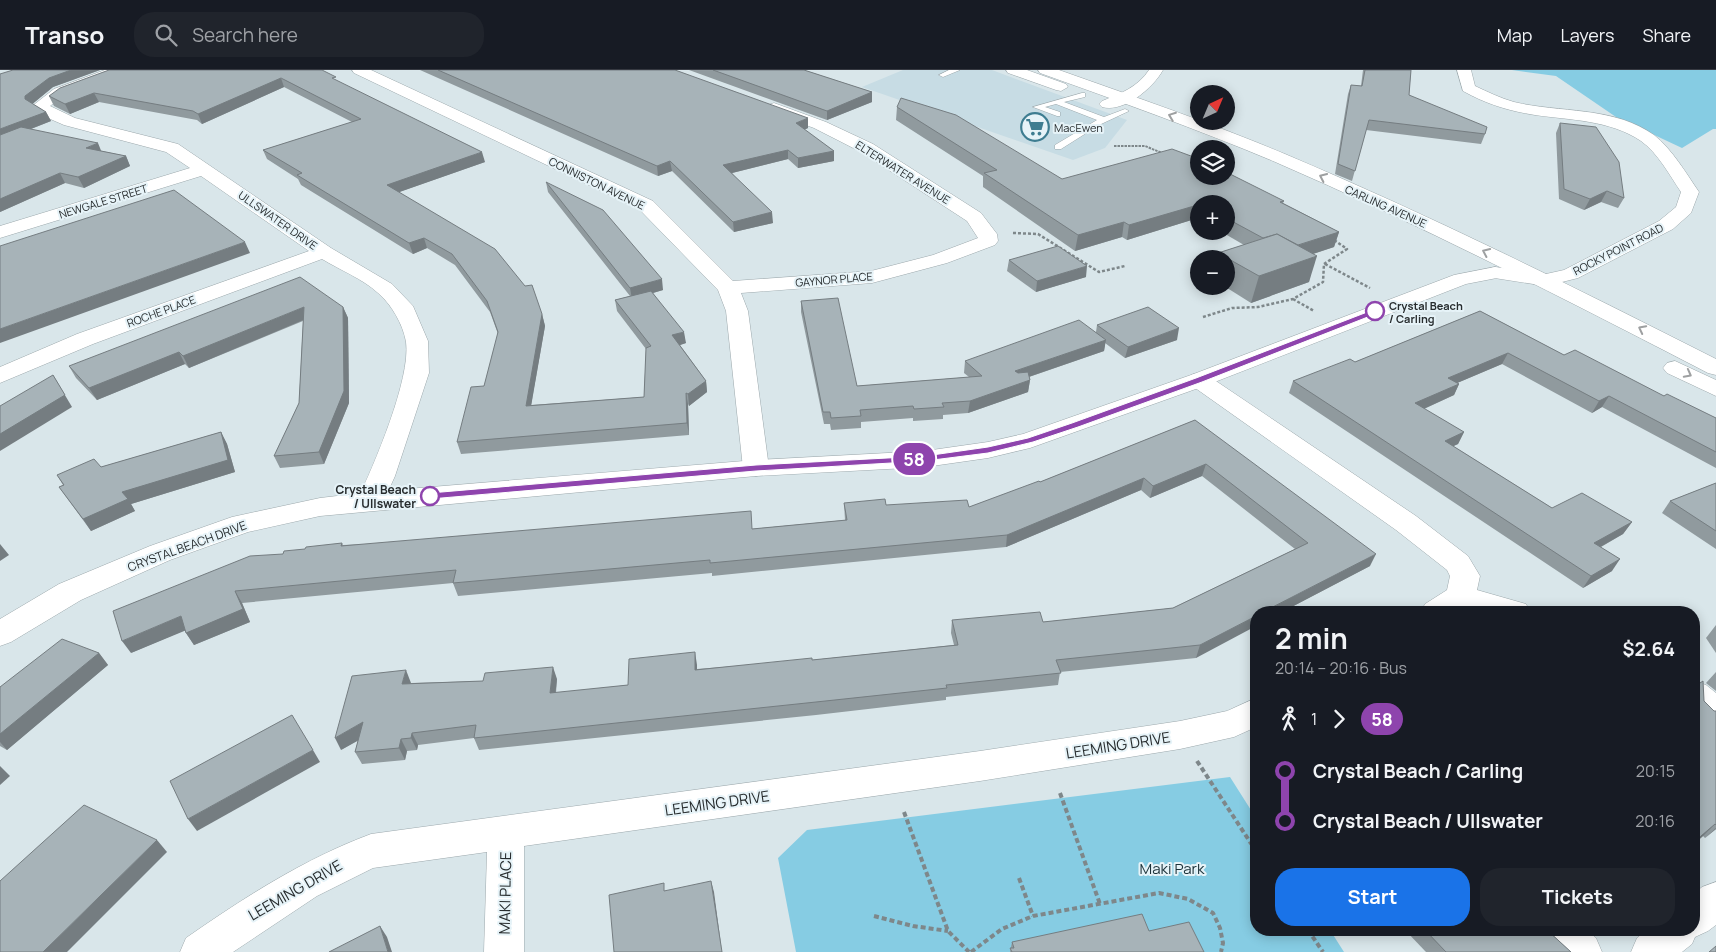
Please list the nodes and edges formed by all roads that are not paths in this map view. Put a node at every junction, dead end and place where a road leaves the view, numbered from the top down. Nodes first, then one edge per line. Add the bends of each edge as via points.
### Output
1 (120, 70) edge
2 (359, 70) edge
3 (956, 70) edge
4 (1013, 70) edge
5 (1045, 70) edge
6 (1156, 70) edge
7 (1464, 70) edge
8 (943, 75) dead end
9 (1082, 95) junction
10 (755, 101) edge
11 (1057, 102) junction
12 (1115, 108) junction
13 (1057, 114) dead end
14 (1078, 121) dead end
15 (1091, 126) junction
16 (1195, 140) edge
17 (1058, 147) dead end
18 (1235, 156) edge
19 (205, 169) junction
20 (0, 232) edge
21 (987, 234) joint
22 (324, 252) junction
23 (1495, 273) junction
24 (1546, 280) junction
25 (728, 288) junction
26 (1716, 368) edge
27 (0, 376) edge
28 (1199, 380) junction
29 (1716, 389) edge
30 (756, 468) junction
31 (371, 501) junction
32 (1461, 596) junction
33 (1445, 606) edge
34 (1495, 606) edge
35 (0, 634) edge
36 (1700, 699) edge
37 (1716, 711) edge
38 (1250, 714) edge
39 (506, 833) junction
40 (1716, 900) edge
41 (1700, 913) edge
42 (1565, 936) edge
43 (1671, 936) edge
44 (200, 952) edge
45 (504, 952) edge
46 (1582, 952) edge
47 (1651, 952) edge

1 - 19 street, ULLSWATER DRIVE via 60,92 40,107 55,118 150,139 172,148
2 - 25 street, CONNISTON AVENUE via 646,205
3 - 8 lane
4 - 9 street, CARLING AVENUE
5 - 12 street, CARLING AVENUE
6 - 12 street via 1149,83
7 - 24 street, ROCKY POINT ROAD via 1468,88 1482,98 1514,106 1606,119 1648,139 1690,192 1684,209 1666,225 1571,274
9 - 11 lane
9 - 12 street, CARLING AVENUE
10 - 21 street, ELTERWATER AVENUE via 820,125 867,148 974,217
11 - 12 lane
11 - 13 lane via 1037,107
12 - 15 lane
12 - 16 street, CARLING AVENUE
24 -> 12 street, CARLING AVENUE via 1309,171
14 - 15 lane
15 - 17 lane
18 - 23 street, CARLING AVENUE
19 - 20 street, NEWGALE STREET
19 - 22 street, ULLSWATER DRIVE
21 - 25 street, GAYNOR PLACE via 988,242 872,277
22 - 27 street, ROCHE PLACE via 84,339
22 - 31 street, ULLSWATER DRIVE via 385,288 405,311 417,341 417,373
23 - 24 street, ROCKY POINT ROAD
23 - 28 street, CRYSTAL BEACH DRIVE via 1461,279
23 -> 29 street, CARLING AVENUE
26 -> 24 street, CARLING AVENUE
25 - 30 street, CONNISTON AVENUE via 738,311
28 - 30 street, CRYSTAL BEACH DRIVE via 1030,440 988,450 925,458
28 - 32 street via 1406,523 1458,563 1465,576
30 - 31 street, CRYSTAL BEACH DRIVE
31 - 35 street, CRYSTAL BEACH DRIVE via 320,507 242,524 160,553 70,592
32 - 33 street
32 - 34 street
36 - 37 street
38 - 39 street, LEEMING DRIVE via 1234,723 1180,735
39 - 44 street, LEEMING DRIVE via 371,852 336,865 265,904
39 - 45 street, MAKI PLACE
40 - 41 street
42 - 46 street
43 - 47 street

